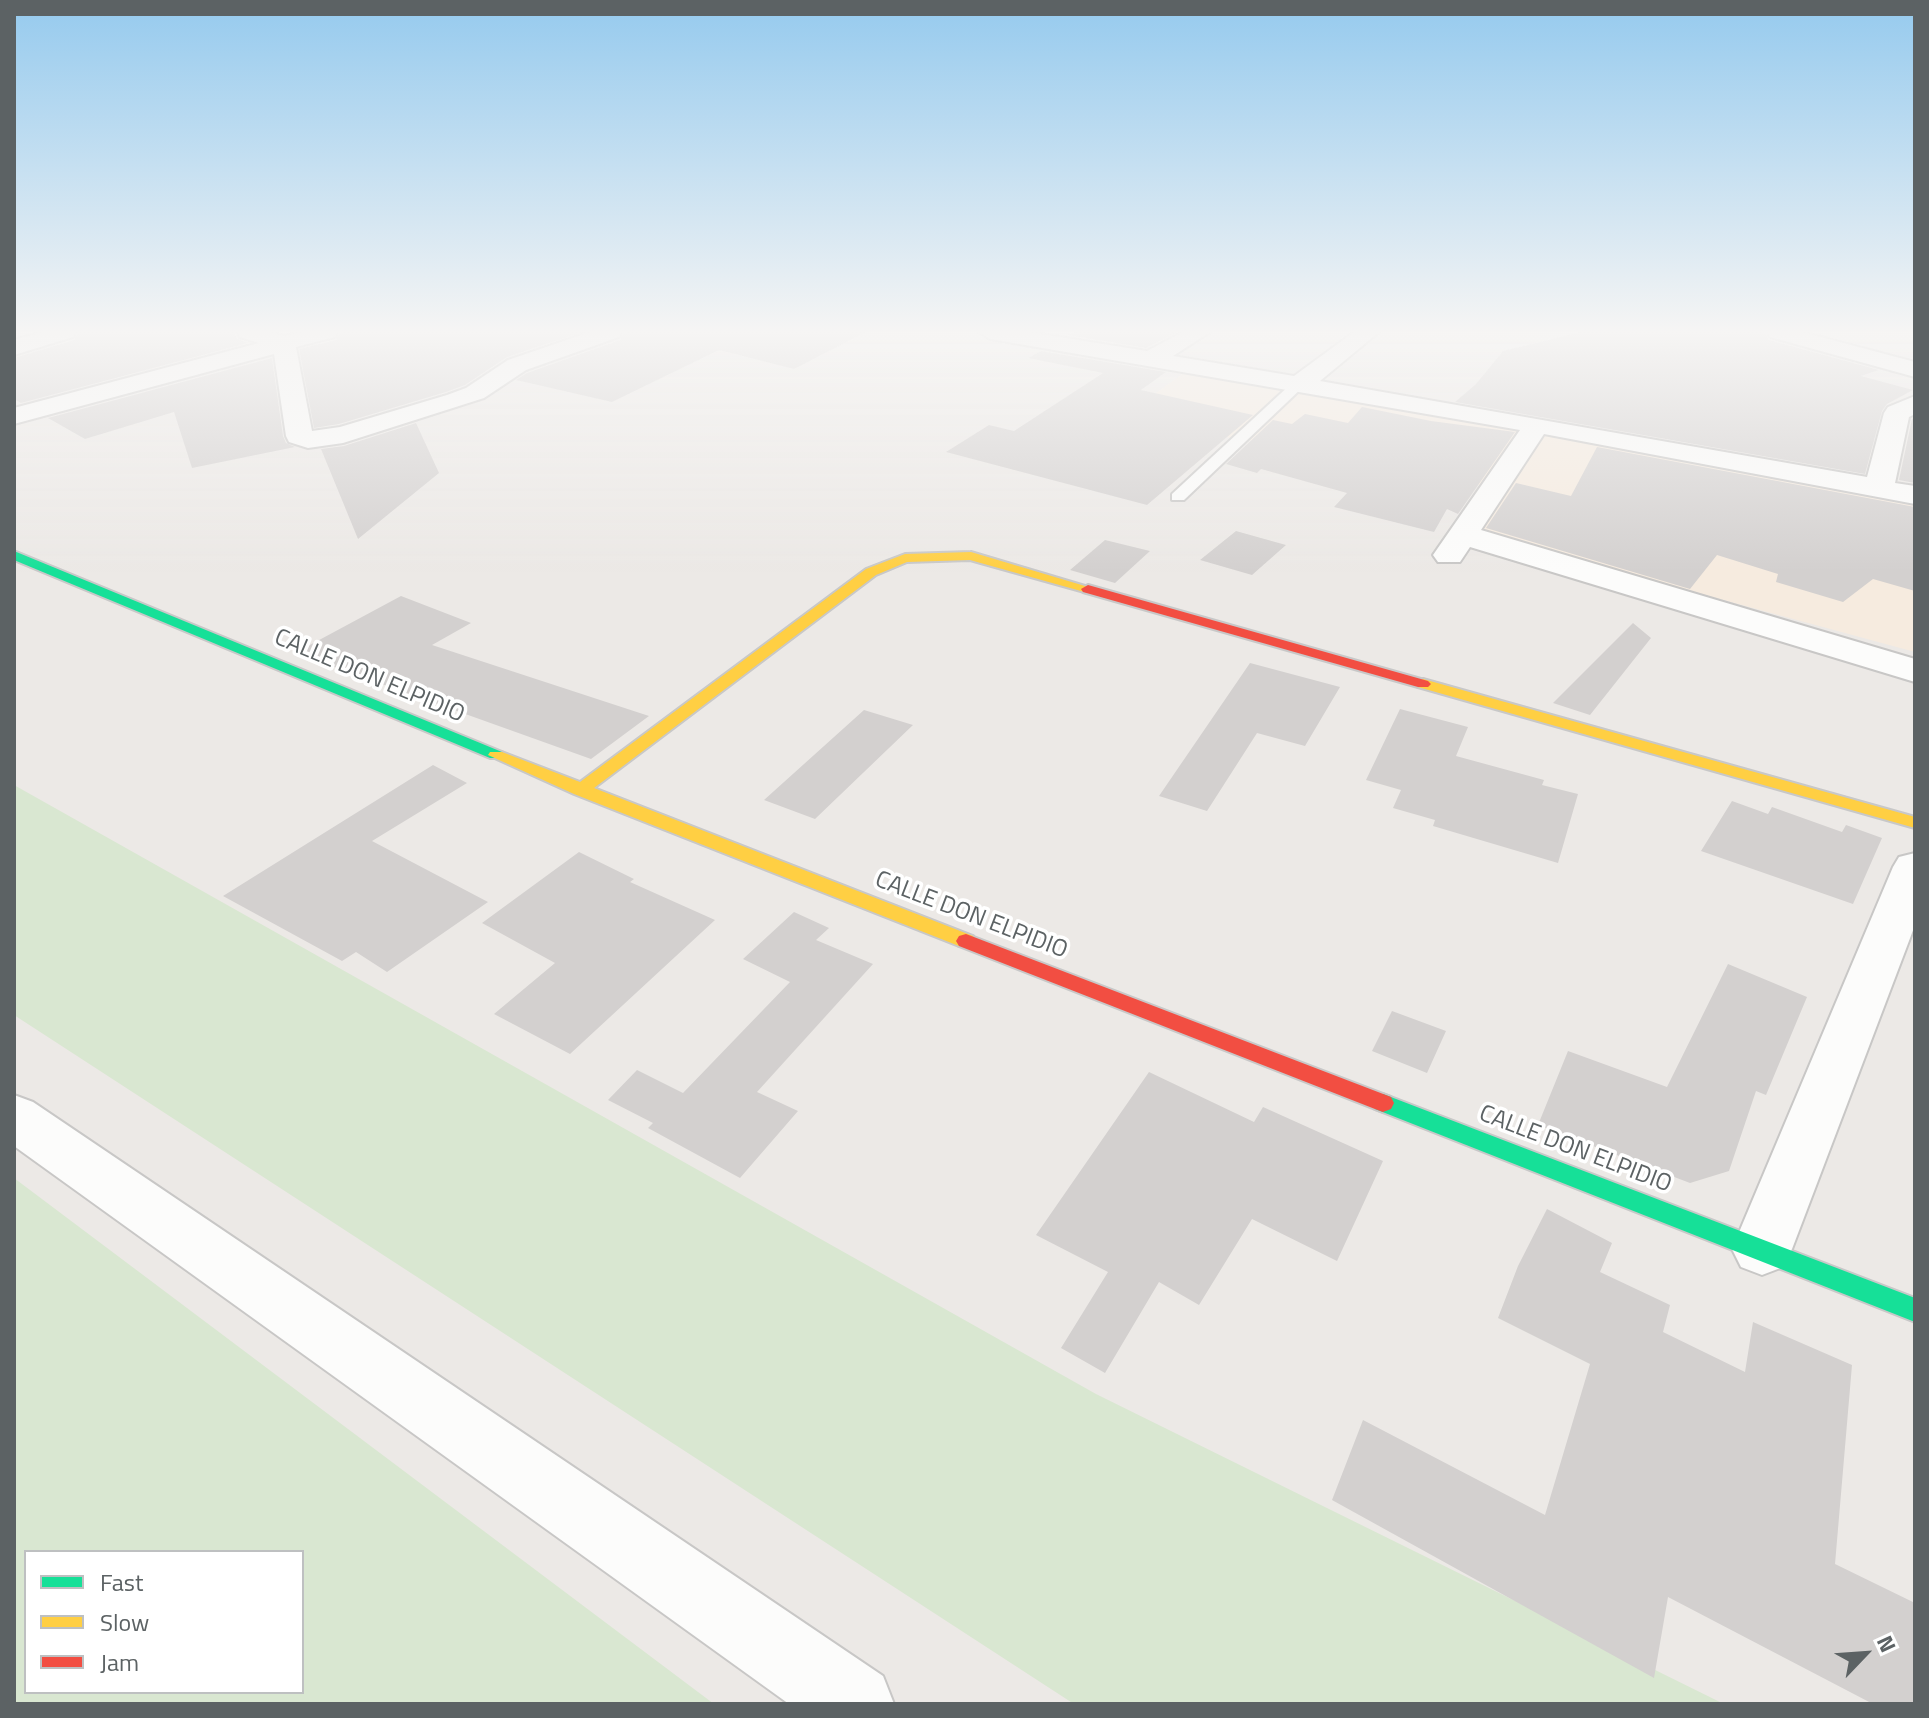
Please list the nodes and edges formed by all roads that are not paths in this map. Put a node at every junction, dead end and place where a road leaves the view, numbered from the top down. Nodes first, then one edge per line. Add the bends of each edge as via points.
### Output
1 (295, 412) edge
2 (417, 412) edge
3 (1269, 412) edge
4 (1458, 412) edge
5 (1899, 412) edge
6 (1537, 425) junction
7 (1879, 489) junction
8 (1915, 495) edge
9 (1178, 497) dead end
10 (14, 555) edge
11 (1915, 671) edge
12 (580, 790) junction
13 (1915, 823) edge
14 (1915, 867) edge
15 (14, 1117) edge
16 (1762, 1249) junction
17 (1915, 1310) edge
18 (855, 1704) edge

1 - 2 street via 299,436 308,440
3 - 9 lane
4 - 6 street
5 - 7 street
6 - 7 street
6 - 11 street via 1456,545
7 - 8 street
10 - 12 street, CALLE DON ELPIDIO
12 - 13 street via 871,572 905,558 950,554
12 - 16 street, CALLE DON ELPIDIO
14 - 16 street
15 - 18 street
16 - 17 street, CALLE DON ELPIDIO

